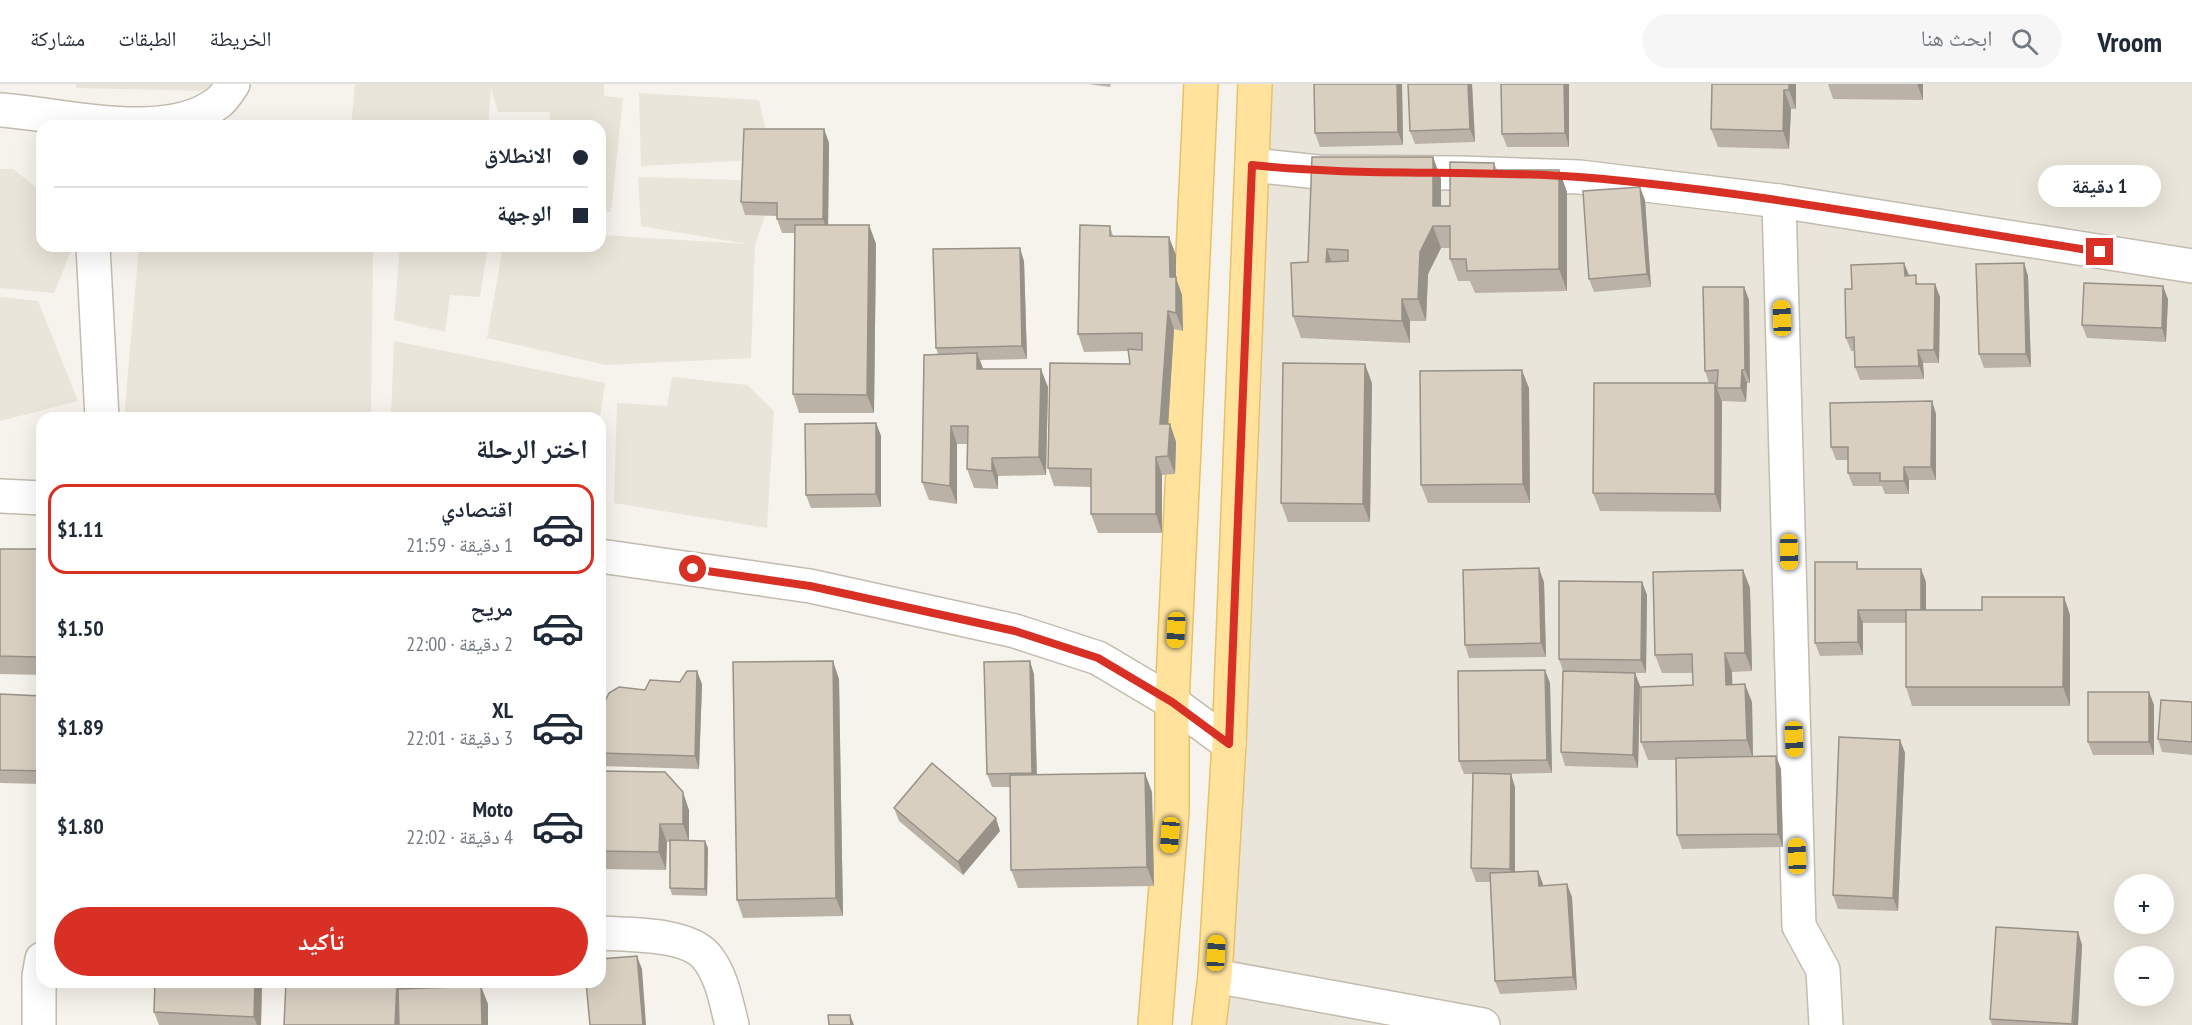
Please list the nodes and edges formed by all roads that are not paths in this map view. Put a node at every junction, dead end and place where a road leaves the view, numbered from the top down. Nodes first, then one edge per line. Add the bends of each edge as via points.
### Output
1 (233, 84) edge
2 (1201, 84) edge
3 (1255, 84) edge
4 (0, 110) edge
5 (60, 120) edge
6 (183, 120) edge
7 (1252, 165) junction
8 (1779, 201) junction
9 (93, 252) edge
10 (2192, 266) edge
11 (102, 412) edge
12 (0, 496) edge
13 (36, 498) edge
14 (606, 557) edge
15 (1172, 702) junction
16 (1229, 744) junction
17 (606, 934) edge
18 (1215, 976) junction
19 (39, 988) edge
20 (39, 1025) edge
21 (732, 1025) edge
22 (1155, 1025) edge
23 (1209, 1025) edge
24 (1483, 1025) edge
25 (1826, 1025) edge

1 - 6 street via 219,102
2 - 15 main road
3 - 7 main road
4 - 5 street
7 - 8 street via 1318,172 1579,177
7 - 16 main road
8 - 10 street
8 - 25 street via 1799,926 1822,970
9 - 11 street
12 - 13 street
14 - 15 street via 810,586 1015,631 1098,658
15 - 16 street
15 - 22 main road via 1172,811
16 - 18 main road
17 - 21 street via 670,939 693,946 706,956 720,980
18 - 23 main road
18 - 24 street
19 - 20 street

